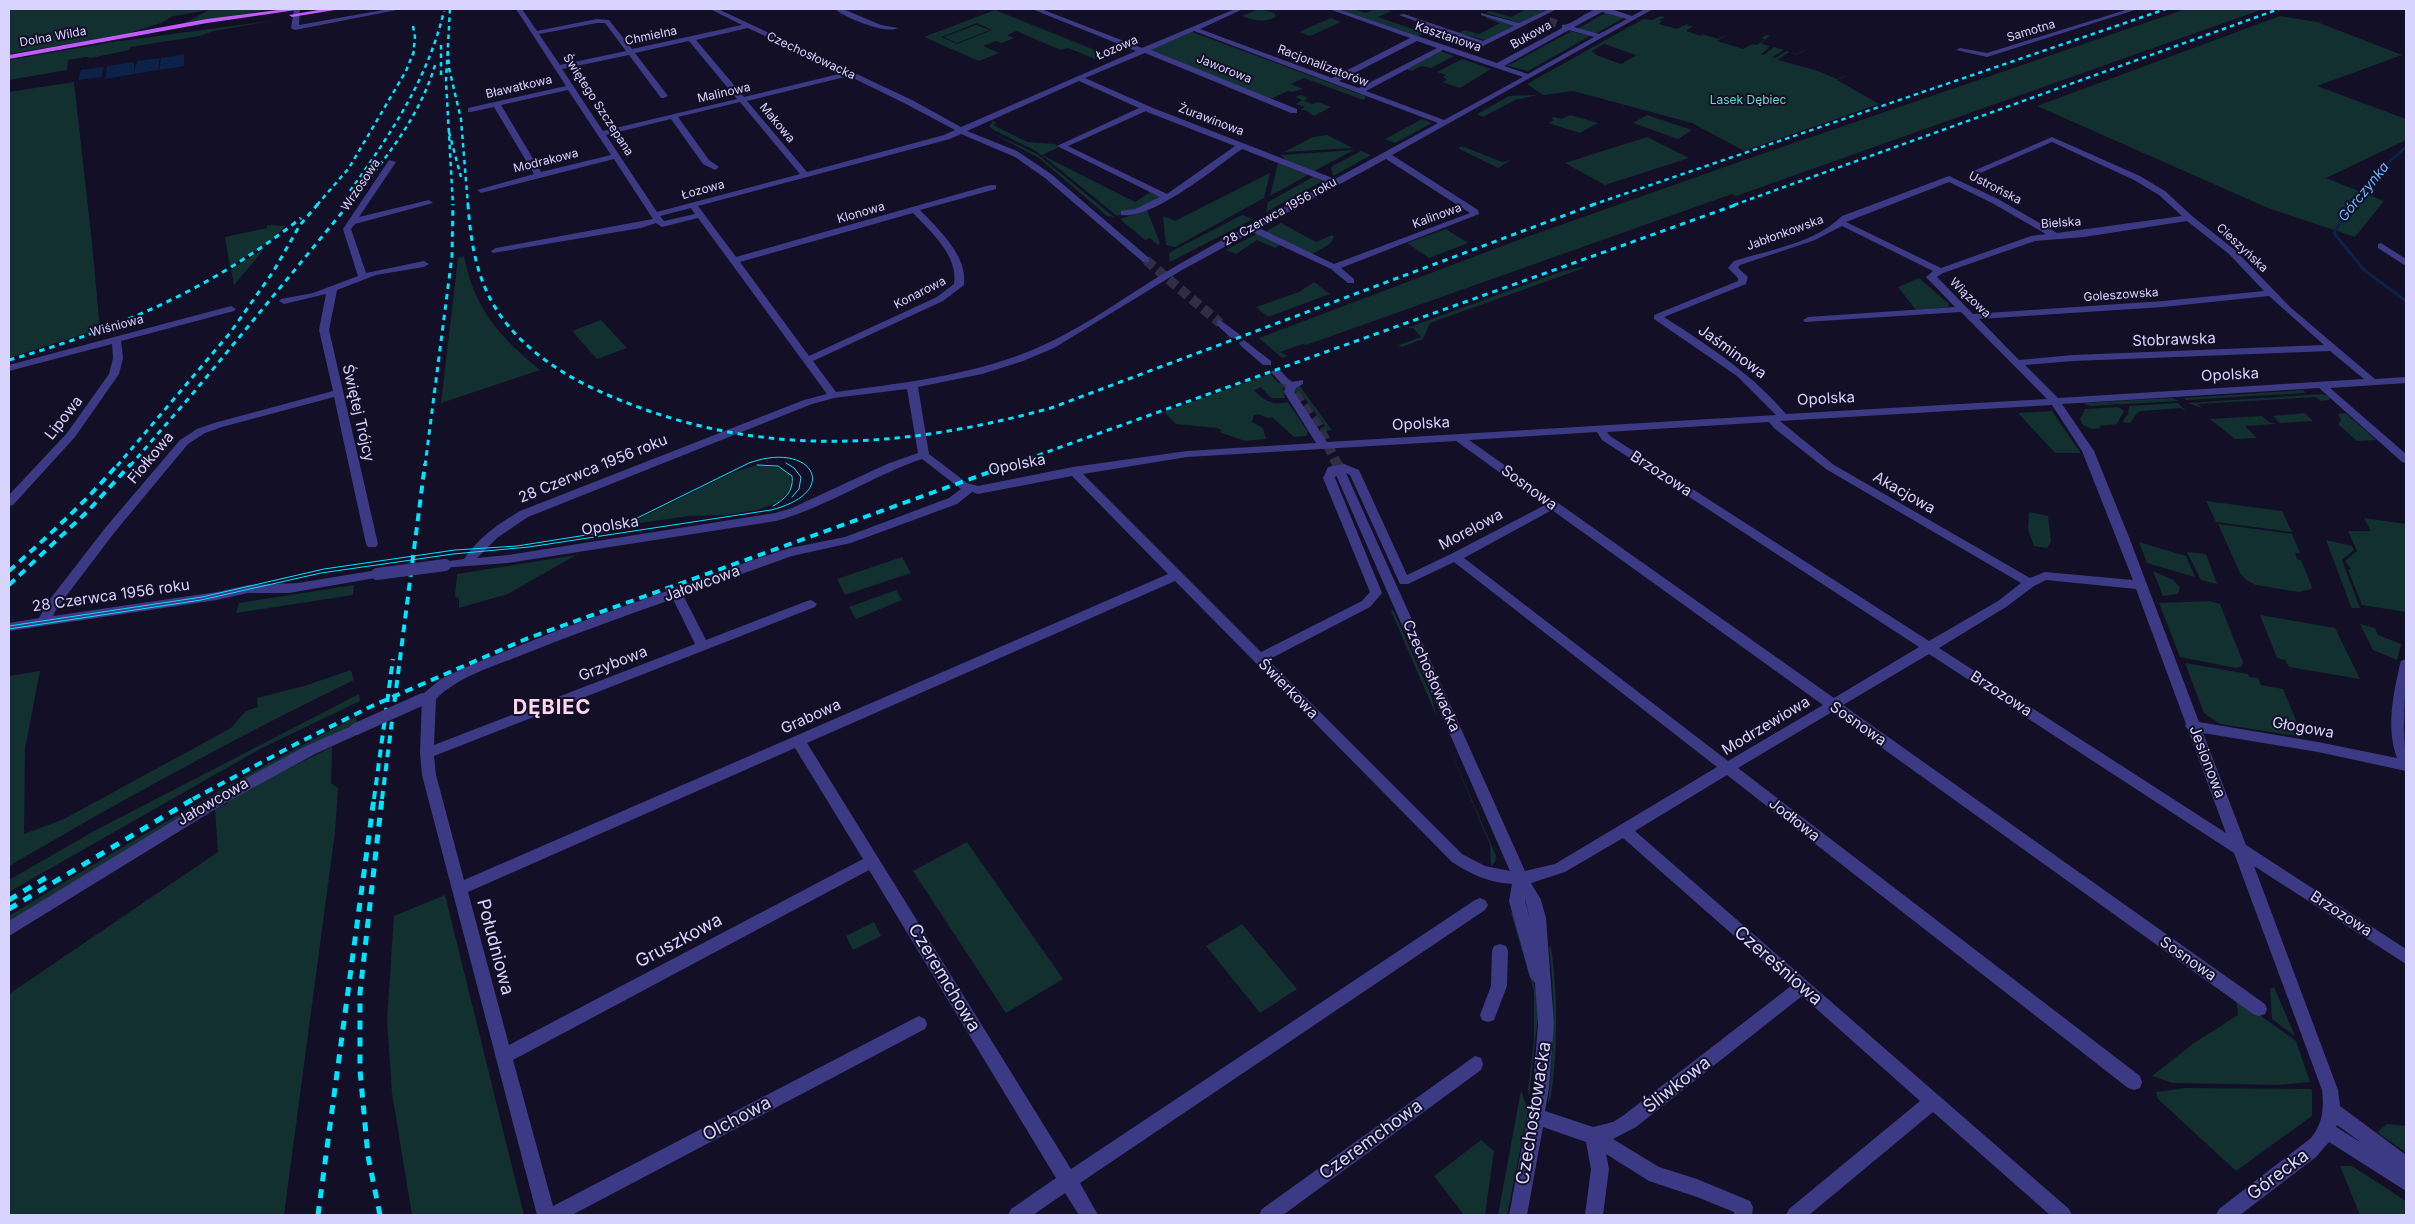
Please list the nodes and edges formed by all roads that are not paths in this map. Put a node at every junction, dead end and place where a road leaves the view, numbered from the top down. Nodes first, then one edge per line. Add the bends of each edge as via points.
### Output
1 (338, 9) edge
2 (399, 9) edge
3 (519, 9) edge
4 (729, 9) edge
5 (838, 9) edge
6 (1035, 9) edge
7 (1240, 9) edge
8 (1332, 9) edge
9 (1554, 9) edge
10 (1601, 9) edge
11 (1650, 9) edge
12 (1657, 9) edge
13 (2135, 9) edge
14 (286, 10) edge
15 (297, 10) edge
16 (716, 10) edge
17 (1483, 14) dead end
18 (1402, 15) dead end
19 (1537, 17) junction
20 (1636, 17) junction
21 (1549, 21) tunnel mouth
22 (1560, 25) tunnel mouth
23 (749, 26) junction
24 (1520, 26) junction
25 (894, 28) dead end
26 (1569, 28) junction
27 (1194, 29) junction
28 (535, 33) junction
29 (1600, 37) junction
30 (1418, 38) junction
31 (691, 39) junction
32 (102, 40) junction
33 (1484, 44) junction
34 (1443, 47) junction
35 (1960, 50) dead end
36 (1144, 51) junction
37 (631, 52) junction
38 (1463, 54) junction
39 (9, 57) edge
40 (1498, 66) junction
41 (558, 68) junction
42 (849, 74) junction
43 (1529, 77) junction
44 (1079, 78) junction
45 (1332, 81) junction
46 (571, 87) junction
47 (1358, 91) junction
48 (664, 96) dead end
49 (743, 100) junction
50 (496, 104) junction
51 (1146, 108) junction
52 (471, 110) dead end
53 (1294, 110) dead end
54 (674, 117) junction
55 (1445, 123) junction
56 (962, 128) junction
57 (602, 133) junction
58 (1241, 146) junction
59 (1386, 155) junction
60 (617, 156) junction
61 (392, 162) dead end
62 (715, 167) dead end
63 (1975, 172) dead end
64 (540, 176) junction
65 (806, 176) junction
66 (1948, 178) joint
67 (1335, 182) junction
68 (993, 187) dead end
69 (480, 190) dead end
70 (1167, 197) junction
71 (429, 203) dead end
72 (693, 205) junction
73 (915, 210) junction
74 (1124, 213) dead end
75 (700, 215) junction
76 (656, 218) junction
77 (2189, 218) junction
78 (351, 222) junction
79 (1842, 223) junction
80 (1252, 228) junction
81 (2055, 236) junction
82 (2381, 246) dead end
83 (496, 251) dead end
84 (1146, 260) tunnel mouth
85 (734, 261) junction
86 (2406, 263) edge
87 (424, 264) dead end
88 (1334, 267) junction
89 (1940, 271) junction
90 (364, 277) junction
91 (1351, 281) dead end
92 (332, 289) junction
93 (2271, 293) junction
94 (284, 301) dead end
95 (231, 309) dead end
96 (1962, 309) junction
97 (1657, 317) joint
98 (1972, 317) junction
99 (1808, 320) dead end
100 (1220, 323) tunnel mouth
101 (1235, 336) dead end
102 (116, 339) junction
103 (1244, 343) dead end
104 (2332, 348) junction
105 (808, 360) junction
106 (1267, 363) dead end
107 (2017, 363) junction
108 (9, 368) edge
109 (1276, 372) dead end
110 (2406, 380) edge
111 (1286, 382) tunnel mouth
112 (1299, 382) dead end
113 (2373, 382) junction
114 (912, 385) junction
115 (2321, 385) junction
116 (338, 393) junction
117 (833, 395) junction
118 (2056, 401) junction
119 (1777, 418) junction
120 (1599, 428) junction
121 (1459, 438) junction
122 (1324, 446) junction
123 (924, 455) junction
124 (2406, 460) edge
125 (1073, 471) junction
126 (1341, 474) tunnel mouth
127 (969, 489) junction
128 (9, 502) edge
129 (1553, 505) junction
130 (372, 544) dead end
131 (1455, 557) junction
132 (468, 563) junction
133 (1176, 576) junction
134 (2030, 583) junction
135 (2140, 585) junction
136 (676, 594) junction
137 (811, 604) dead end
138 (44, 622) junction
139 (9, 627) edge
140 (703, 646) junction
141 (1928, 647) junction
142 (1259, 659) junction
143 (2406, 664) edge
144 (430, 695) junction
145 (1832, 705) junction
146 (2192, 726) junction
147 (798, 741) junction
148 (427, 753) junction
149 (2406, 766) edge
150 (1727, 768) junction
151 (1624, 830) junction
152 (2240, 849) junction
153 (873, 861) junction
154 (1520, 878) junction
155 (459, 889) junction
156 (1480, 905) dead end
157 (9, 929) edge
158 (1500, 951) dead end
159 (2406, 956) edge
160 (1802, 987) junction
161 (2259, 1009) dead end
162 (1488, 1014) dead end
163 (919, 1024) dead end
164 (504, 1057) junction
165 (1475, 1064) dead end
166 (2134, 1082) dead end
167 (1932, 1102) junction
168 (2333, 1111) junction
169 (1536, 1116) junction
170 (2327, 1131) junction
171 (1594, 1136) junction
172 (2406, 1166) edge
173 (1068, 1182) junction
174 (2406, 1182) edge
175 (546, 1215) edge
176 (554, 1215) edge
177 (1017, 1215) edge
178 (1088, 1215) edge
179 (1268, 1215) edge
180 (1518, 1215) edge
181 (1594, 1215) edge
182 (1743, 1215) edge
183 (1794, 1215) edge
184 (2063, 1215) edge
185 (2225, 1215) edge

1 - 15 main road, Dolna Wilda
2 - 15 street via 295,28
3 - 28 street, Świętego Szczepana
4 - 16 street
5 - 25 street via 880,27
6 - 36 street, Jaworowa
7 - 27 street, Łozowa
8 - 30 street, Kasztanowa
9 - 19 street, Bukowa
10 - 20 street
10 - 26 street, Bukowa
11 - 20 street, 28 Czerwca 1956 roku
12 - 20 street, 28 Czerwca 1956 roku
13 - 35 street, Samotna via 1987,55
14 - 15 street
14 - 32 main road, Dolna Wilda
15 - 32 main road, Dolna Wilda
16 - 23 street, Czechosłowacka
17 - 24 street
18 - 33 street
19 - 21 street
19 - 24 street, Bukowa
20 - 29 street, 28 Czerwca 1956 roku
22 - 26 street
23 - 31 street, Chmielna
23 - 42 street, Czechosłowacka
24 - 33 street, Bukowa
26 - 29 street
26 - 40 street, Bukowa
27 - 36 street, Łozowa
27 - 45 street, Racjonalizatorów
28 - 37 street via 605,21
28 - 41 street, Świętego Szczepana
29 - 43 street, 28 Czerwca 1956 roku
30 - 34 street, Kasztanowa
30 - 45 street
31 - 37 street, Chmielna
31 - 49 street, Makowa
32 - 39 main road, Dolna Wilda
33 - 38 street, Bukowa
34 - 38 street, Kasztanowa
34 - 47 street
36 - 44 street, Łozowa
36 - 53 street, Jaworowa
37 - 41 street, Chmielna
37 - 48 street
38 - 40 street, Kasztanowa
40 - 43 street, Kasztanowa
41 - 46 street, Świętego Szczepana
42 - 49 street, Malinowa
42 - 56 street, Czechosłowacka
43 - 55 street, 28 Czerwca 1956 roku
44 - 51 street, Żurawinowa
44 - 56 street, Łozowa
45 - 47 street, Racjonalizatorów
46 - 50 street, Bławatkowa
46 - 57 street, Świętego Szczepana
47 - 55 street, Racjonalizatorów
49 - 54 street, Malinowa
49 - 65 street, Makowa
50 - 52 street, Bławatkowa
50 - 64 street
51 - 58 street, Żurawinowa
51 - 70 street via 1061,146
54 - 57 street, Malinowa
54 - 62 street via 706,162
55 - 59 street, 28 Czerwca 1956 roku
56 - 65 street, Łozowa via 922,144
56 - 84 street, Czechosłowacka via 1019,156 1048,176
57 - 60 street, Świętego Szczepana
58 - 67 street, Żurawinowa
58 - 70 street
59 - 67 street, 28 Czerwca 1956 roku
59 - 88 street, Kalinowa via 1475,214
60 - 64 street, Modrakowa
60 - 76 street, Świętego Szczepana
61 - 78 street, Wrzosowa
63 - 77 street, Cieszyńska via 2052,139 2137,178 2162,194
64 - 69 street, Modrakowa
65 - 72 street, Łozowa
66 - 79 street, Jabłonkowska via 1846,218
66 - 81 street, Ustrońska
67 - 80 street, 28 Czerwca 1956 roku
68 - 73 street, Klonowa
70 - 74 street via 1140,210
71 - 78 street
72 - 75 street
72 - 76 street, Łozowa
73 - 85 street, Klonowa
73 - 105 street, Konarowa via 946,245 960,276 959,285 940,300
75 - 76 street via 662,224
75 - 85 street
76 - 83 street, Łozowa via 641,225
77 - 81 street, Bielska
77 - 93 street, Cieszyńska via 2232,252
78 - 90 street, Wrzosowa via 346,231
79 - 89 street, Wiązowa
79 - 97 street, Jabłonkowska via 1825,233 1737,263 1733,268 1743,277 1743,282
80 - 88 street
80 - 114 street, 28 Czerwca 1956 roku via 1043,349 990,369
81 - 89 street, Bielska via 2034,238
82 - 86 street
85 - 105 street
87 - 90 street
88 - 91 street
89 - 96 street, Wiązowa via 1931,277
90 - 92 street
92 - 94 street
92 - 116 street, Świętej Trójcy via 324,330
93 - 98 street, Goleszowska via 2154,305
93 - 104 street, Cieszyńska
95 - 102 street, Wiśniowa
96 - 98 street, Wiązowa
96 - 99 street
97 - 119 street, Jaśminowa via 1744,377 1761,392
98 - 107 street, Wiązowa
100 - 101 street
102 - 108 street, Wiśniowa
102 - 128 street, Lipowa via 118,358 114,374 71,435
103 - 106 street
104 - 107 street, Stobrawska
104 - 113 street, Cieszyńska
105 - 117 street
107 - 118 street, Wiązowa
109 - 111 street
110 - 113 street, Opolska
112 - 122 street via 1291,386 1289,392
113 - 115 street, Opolska
114 - 117 street, 28 Czerwca 1956 roku
114 - 123 street
115 - 118 street, Opolska
115 - 124 street
116 - 130 street, Świętej Trójcy
116 - 138 street, Fiołkowa via 218,425 184,442 110,530 51,606
117 - 132 street, 28 Czerwca 1956 roku via 794,407 518,517 477,550
118 - 119 street, Opolska
118 - 135 street, Jesionowa via 2088,451
119 - 120 street, Opolska
119 - 134 street, Akacjowa via 1778,426 1830,467
120 - 121 street, Opolska
120 - 141 street, Brzozowa via 1606,438
121 - 122 street, Opolska
121 - 129 street, Sosnowa
122 - 125 street, Opolska via 1158,457
123 - 127 street
123 - 132 street, Opolska via 884,469 781,516
125 - 127 street, Opolska via 980,490
125 - 133 street, Świerkowa
126 - 154 street, Czechosłowacka
127 - 136 street, Jałowcowa via 956,500 846,540 760,562
129 - 131 street, Morelowa
129 - 145 street, Sosnowa
131 - 142 street, Morelowa via 1404,581 1355,473 1335,468 1329,478 1376,593 1366,604
131 - 150 street, Jodłowa
132 - 138 street, 28 Czerwca 1956 roku, bridge
133 - 142 street, Świerkowa
133 - 147 street, Grabowa
134 - 135 street, Modrzewiowa via 2045,576
134 - 141 street, Modrzewiowa via 2008,600
135 - 146 street, Jesionowa
136 - 140 street
136 - 144 street, Jałowcowa via 531,646 454,678
137 - 140 street, Grzybowa
138 - 139 street, 28 Czerwca 1956 roku
140 - 148 street, Grzybowa
141 - 145 street, Modrzewiowa
141 - 152 street, Brzozowa
142 - 154 street, Świerkowa via 1457,858 1477,872
143 - 149 street via 2396,724 2399,748
144 - 148 street, Południowa
144 - 157 street, Jałowcowa, bridge via 265,773 171,826
145 - 150 street, Modrzewiowa
145 - 161 street, Sosnowa
146 - 149 street, Głogowa via 2318,747
146 - 152 street, Jesionowa
147 - 153 street, Czeremchowa
147 - 155 street, Grabowa
148 - 155 street, Południowa via 429,775
150 - 151 street, Modrzewiowa
150 - 166 street, Jodłowa
151 - 154 street, Modrzewiowa via 1560,868
151 - 160 street, Czereśniowa
152 - 159 street, Brzozowa
152 - 168 street, Jesionowa via 2330,1090
153 - 164 street, Gruszkowa
153 - 173 street, Czeremchowa
154 - 169 street, Czechosłowacka via 1518,901 1546,1011 1546,1052
155 - 164 street, Południowa
156 - 173 street
158 - 162 street via 1498,986
160 - 167 street, Czereśniowa
160 - 171 street, Śliwkowa via 1630,1121
163 - 176 street, Olchowa
164 - 175 street, Południowa
165 - 179 street, Czeremchowa
167 - 183 street
167 - 184 street, Czereśniowa
168 - 170 street, Jesionowa
168 - 172 street
169 - 171 street
169 - 180 street, Czechosłowacka
170 - 174 street
170 - 185 street, Górecka via 2310,1151
171 - 181 street via 1600,1169
171 - 182 street via 1655,1175 1744,1207
173 - 177 street
173 - 178 street, Czeremchowa

